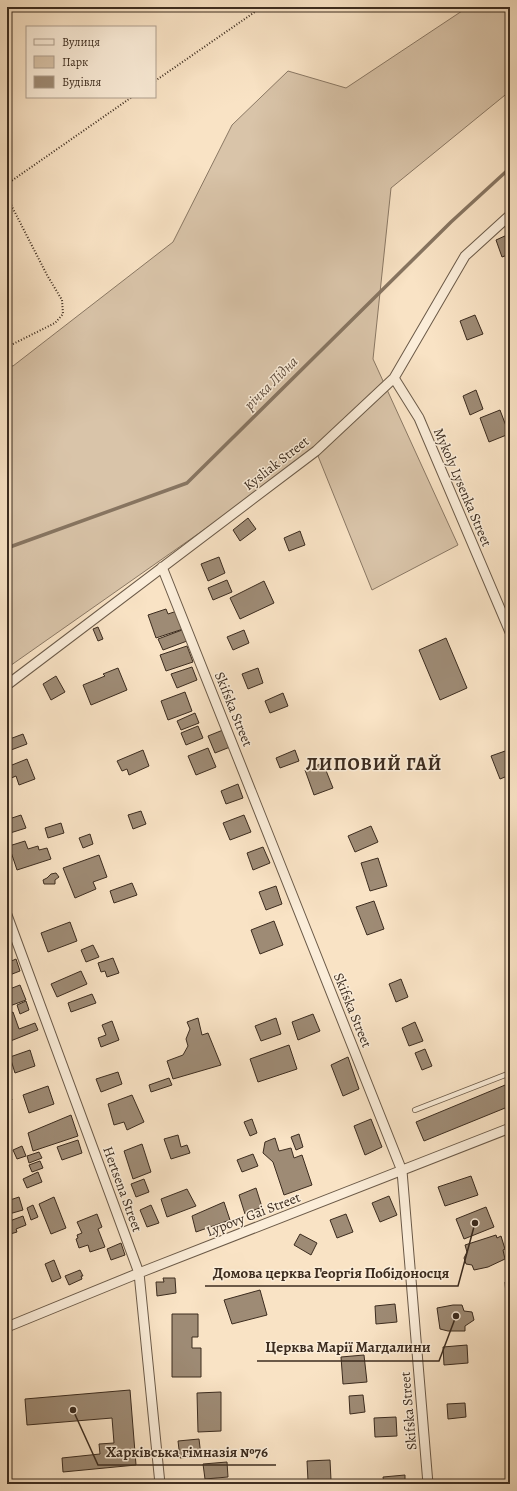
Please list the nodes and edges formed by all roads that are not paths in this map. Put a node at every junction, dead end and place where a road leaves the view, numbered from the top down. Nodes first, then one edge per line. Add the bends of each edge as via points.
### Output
1 (510, 215) edge
2 (394, 378) junction
3 (162, 567) junction
4 (510, 632) edge
5 (7, 684) edge
6 (7, 915) edge
7 (510, 1073) edge
8 (415, 1110) dead end
9 (510, 1128) edge
10 (402, 1171) junction
11 (139, 1273) junction
12 (7, 1326) edge
13 (160, 1484) edge
14 (428, 1484) edge

1 - 2 street, Kysliak Street via 465,256
2 - 3 street, Kysliak Street via 316,451
2 - 4 street, Mykoly Lysenka Street via 419,418
3 - 5 street, Kysliak Street
3 - 10 street, Skifska Street
6 - 11 street, Hertsena Street
7 - 8 lane
9 - 10 street, Lypovy Gai Street
10 - 11 street, Lypovy Gai Street
10 - 14 street, Skifska Street
11 - 12 street, Lypovy Gai Street
11 - 13 street, Hertsena Street

